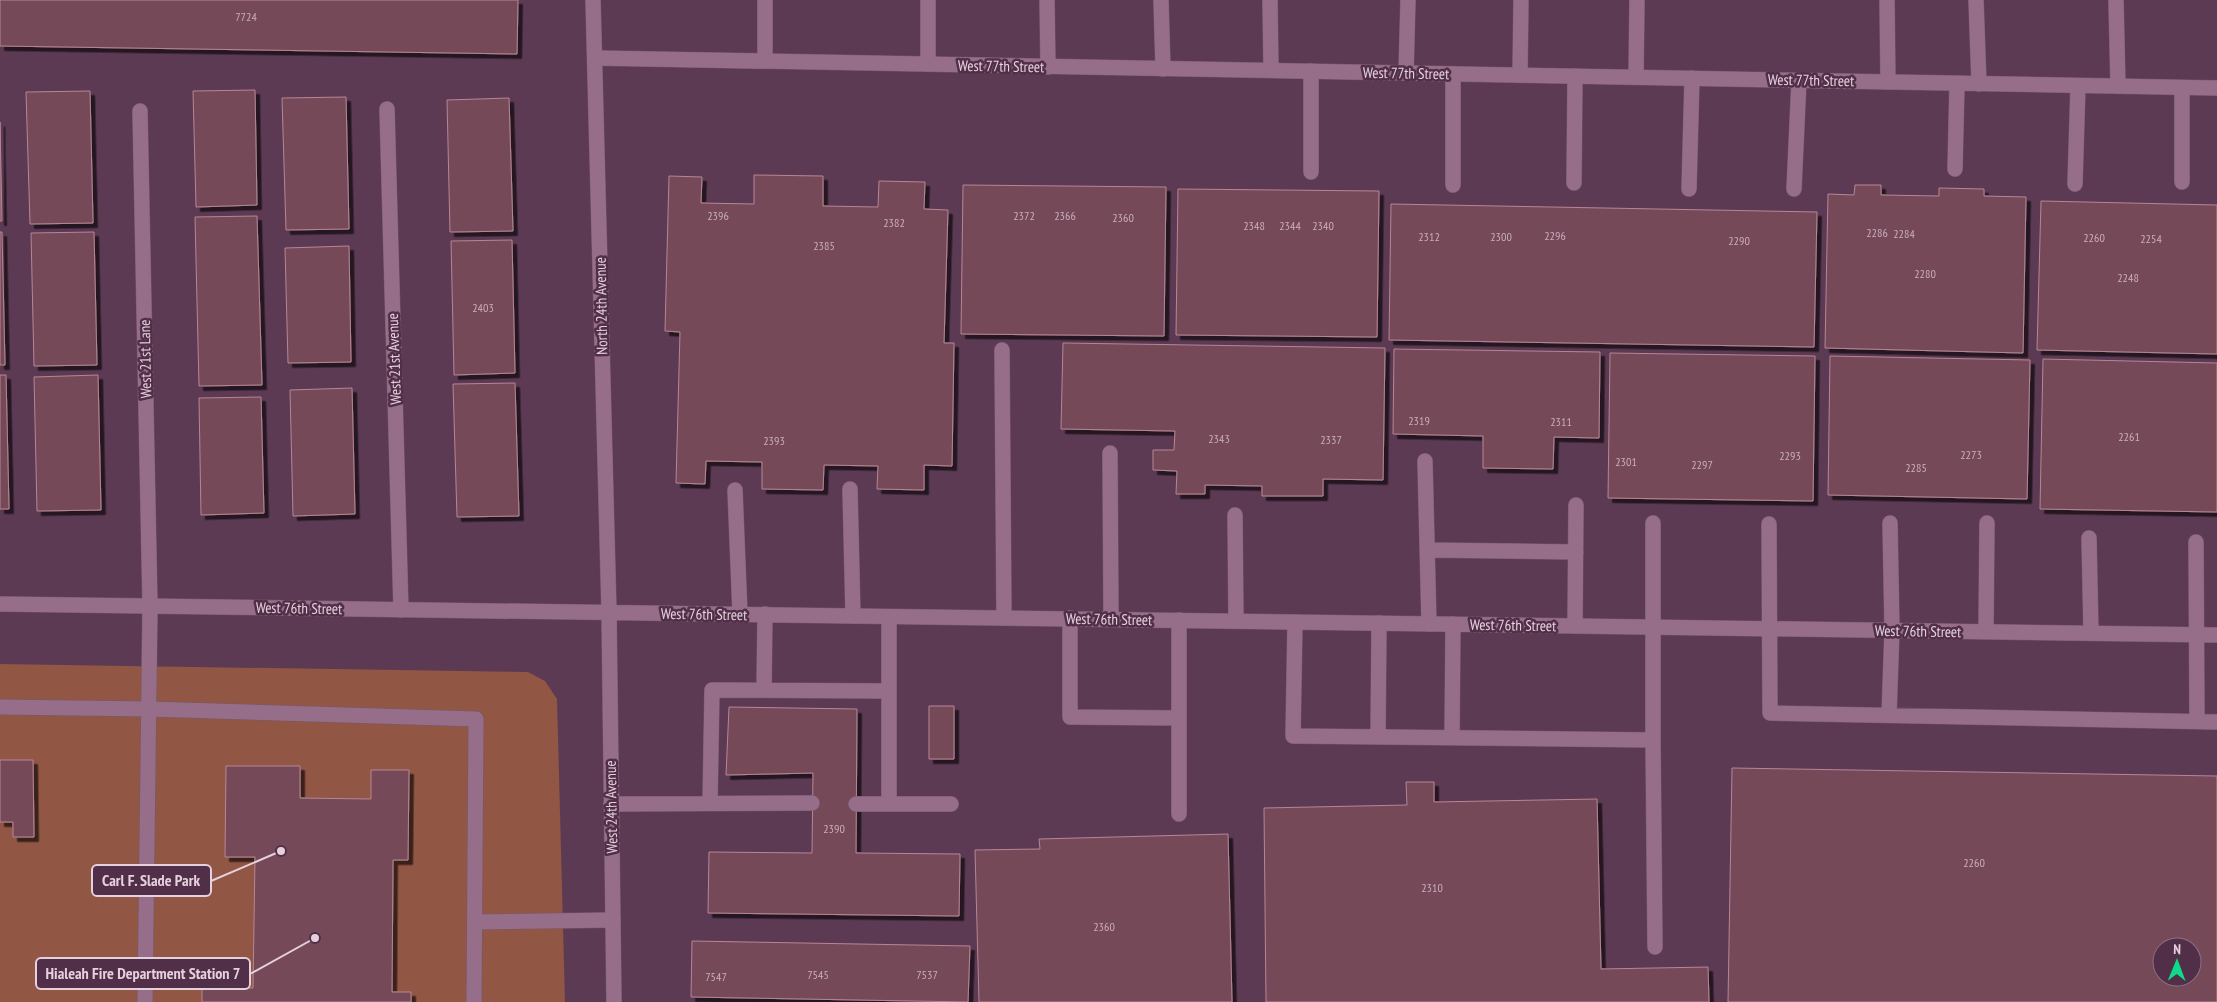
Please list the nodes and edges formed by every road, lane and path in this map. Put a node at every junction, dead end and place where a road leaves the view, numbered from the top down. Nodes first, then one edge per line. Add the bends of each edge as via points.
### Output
1 (594, 0) edge
2 (765, 0) edge
3 (928, 0) edge
4 (1047, 0) edge
5 (1161, 0) edge
6 (1270, 0) edge
7 (1408, 0) edge
8 (1521, 0) edge
9 (1637, 0) edge
10 (1887, 0) edge
11 (1976, 0) edge
12 (2116, 0) edge
13 (595, 58) junction
14 (765, 61) junction
15 (928, 64) junction
16 (1048, 66) junction
17 (1163, 68) junction
18 (1272, 70) junction
19 (1311, 71) junction
20 (1406, 73) junction
21 (1453, 74) junction
22 (1520, 75) junction
23 (1575, 76) junction
24 (1636, 77) junction
25 (1692, 78) junction
26 (1799, 80) junction
27 (1888, 82) junction
28 (1957, 84) junction
29 (1979, 84) junction
30 (2078, 86) junction
31 (2118, 86) junction
32 (2182, 88) junction
33 (2217, 88) edge
34 (387, 109) dead end
35 (140, 111) dead end
36 (1955, 169) dead end
37 (1311, 172) dead end
38 (1574, 182) dead end
39 (2182, 182) dead end
40 (2075, 184) dead end
41 (1453, 185) dead end
42 (1689, 189) dead end
43 (1794, 189) dead end
44 (1002, 350) dead end
45 (1110, 453) dead end
46 (1425, 460) dead end
47 (850, 488) dead end
48 (735, 490) dead end
49 (1576, 505) dead end
50 (1235, 514) dead end
51 (1653, 523) dead end
52 (1890, 523) dead end
53 (1987, 523) dead end
54 (1769, 524) dead end
55 (2089, 538) dead end
56 (2196, 542) dead end
57 (1427, 550) junction
58 (1576, 552) junction
59 (0, 604) edge
60 (150, 606) junction
61 (401, 610) junction
62 (609, 612) junction
63 (740, 614) junction
64 (765, 614) junction
65 (852, 616) junction
66 (889, 616) junction
67 (1004, 618) junction
68 (1070, 618) junction
69 (1111, 619) junction
70 (1179, 620) junction
71 (1236, 621) junction
72 (1295, 622) junction
73 (1379, 623) junction
74 (1429, 624) junction
75 (1453, 624) junction
76 (1575, 626) junction
77 (1654, 627) junction
78 (1769, 628) junction
79 (1892, 630) junction
80 (1986, 632) junction
81 (2091, 633) junction
82 (2197, 634) junction
83 (2217, 635) edge
84 (764, 690) junction
85 (889, 691) junction
86 (0, 707) edge
87 (149, 709) junction
88 (1888, 716) junction
89 (1179, 718) junction
90 (2197, 722) junction
91 (2217, 722) edge
92 (1378, 737) junction
93 (1452, 738) junction
94 (1653, 740) junction
95 (611, 804) junction
96 (710, 804) junction
97 (812, 804) dead end
98 (856, 804) dead end
99 (888, 804) junction
100 (951, 804) dead end
101 (1179, 814) dead end
102 (613, 920) junction
103 (475, 922) junction
104 (1655, 947) dead end
105 (145, 1002) edge
106 (474, 1002) edge
107 (614, 1002) edge

1 - 13 street, North 24th Avenue
2 - 14 street
3 - 15 street
4 - 16 street
5 - 17 street
6 - 18 street
7 - 20 street
8 - 22 street
9 - 24 street
10 - 27 street
11 - 29 street
12 - 31 street
13 - 14 street, West 77th Street
13 - 62 street, North 24th Avenue
14 - 15 street, West 77th Street
15 - 16 street, West 77th Street
16 - 17 street, West 77th Street
17 - 18 street, West 77th Street
18 - 19 street, West 77th Street
19 - 20 street, West 77th Street
19 - 37 street
20 - 21 street, West 77th Street
21 - 22 street, West 77th Street
21 - 41 street
22 - 23 street, West 77th Street
23 - 24 street, West 77th Street
23 - 38 street
24 - 25 street, West 77th Street
25 - 26 street, West 77th Street
25 - 42 street
26 - 27 street, West 77th Street
26 - 43 street
27 - 28 street, West 77th Street
28 - 29 street, West 77th Street
28 - 36 street
29 - 30 street, West 77th Street
30 - 31 street, West 77th Street
30 - 40 street
31 - 32 street, West 77th Street
32 - 33 street, West 77th Street
32 - 39 street
34 - 61 street, West 21st Avenue
35 - 60 street, West 21st Lane
44 - 67 street
45 - 69 street
46 - 57 street
47 - 65 street
48 - 63 street
49 - 58 street
50 - 71 street
51 - 77 street
52 - 79 street
53 - 80 street
54 - 78 street
55 - 81 street
56 - 82 street
57 - 58 street
57 - 74 street
58 - 76 street
59 - 60 street, West 76th Street
60 - 61 street, West 76th Street
60 - 87 street, West 21st Lane
61 - 62 street, West 76th Street
62 - 63 street, West 76th Street
62 - 95 street, West 24th Avenue
63 - 64 street, West 76th Street
64 - 65 street, West 76th Street
64 - 84 street
65 - 66 street, West 76th Street
66 - 67 street, West 76th Street
66 - 85 street
67 - 68 street, West 76th Street
68 - 69 street, West 76th Street
68 - 89 street via 1070,718
69 - 70 street, West 76th Street
70 - 71 street, West 76th Street
70 - 89 street
71 - 72 street, West 76th Street
72 - 73 street, West 76th Street
72 - 92 street via 1293,736
73 - 74 street, West 76th Street
73 - 92 street
74 - 75 street, West 76th Street
75 - 76 street, West 76th Street
75 - 93 street
76 - 77 street, West 76th Street
77 - 78 street, West 76th Street
77 - 94 street
78 - 79 street, West 76th Street
78 - 88 street via 1770,713
79 - 80 street, West 76th Street
79 - 88 street
80 - 81 street, West 76th Street
81 - 82 street, West 76th Street
82 - 83 street, West 76th Street
82 - 90 street
84 - 85 street
84 - 96 street via 712,690
85 - 99 street
86 - 87 street
87 - 103 street via 476,719
87 - 105 street, West 21st Lane
88 - 90 street
89 - 101 street
90 - 91 street
92 - 93 street
93 - 94 street
94 - 104 street
95 - 96 street
95 - 102 street, West 24th Avenue
96 - 97 street
98 - 99 street
99 - 100 street
102 - 103 street
102 - 107 street, West 24th Avenue
103 - 106 street

